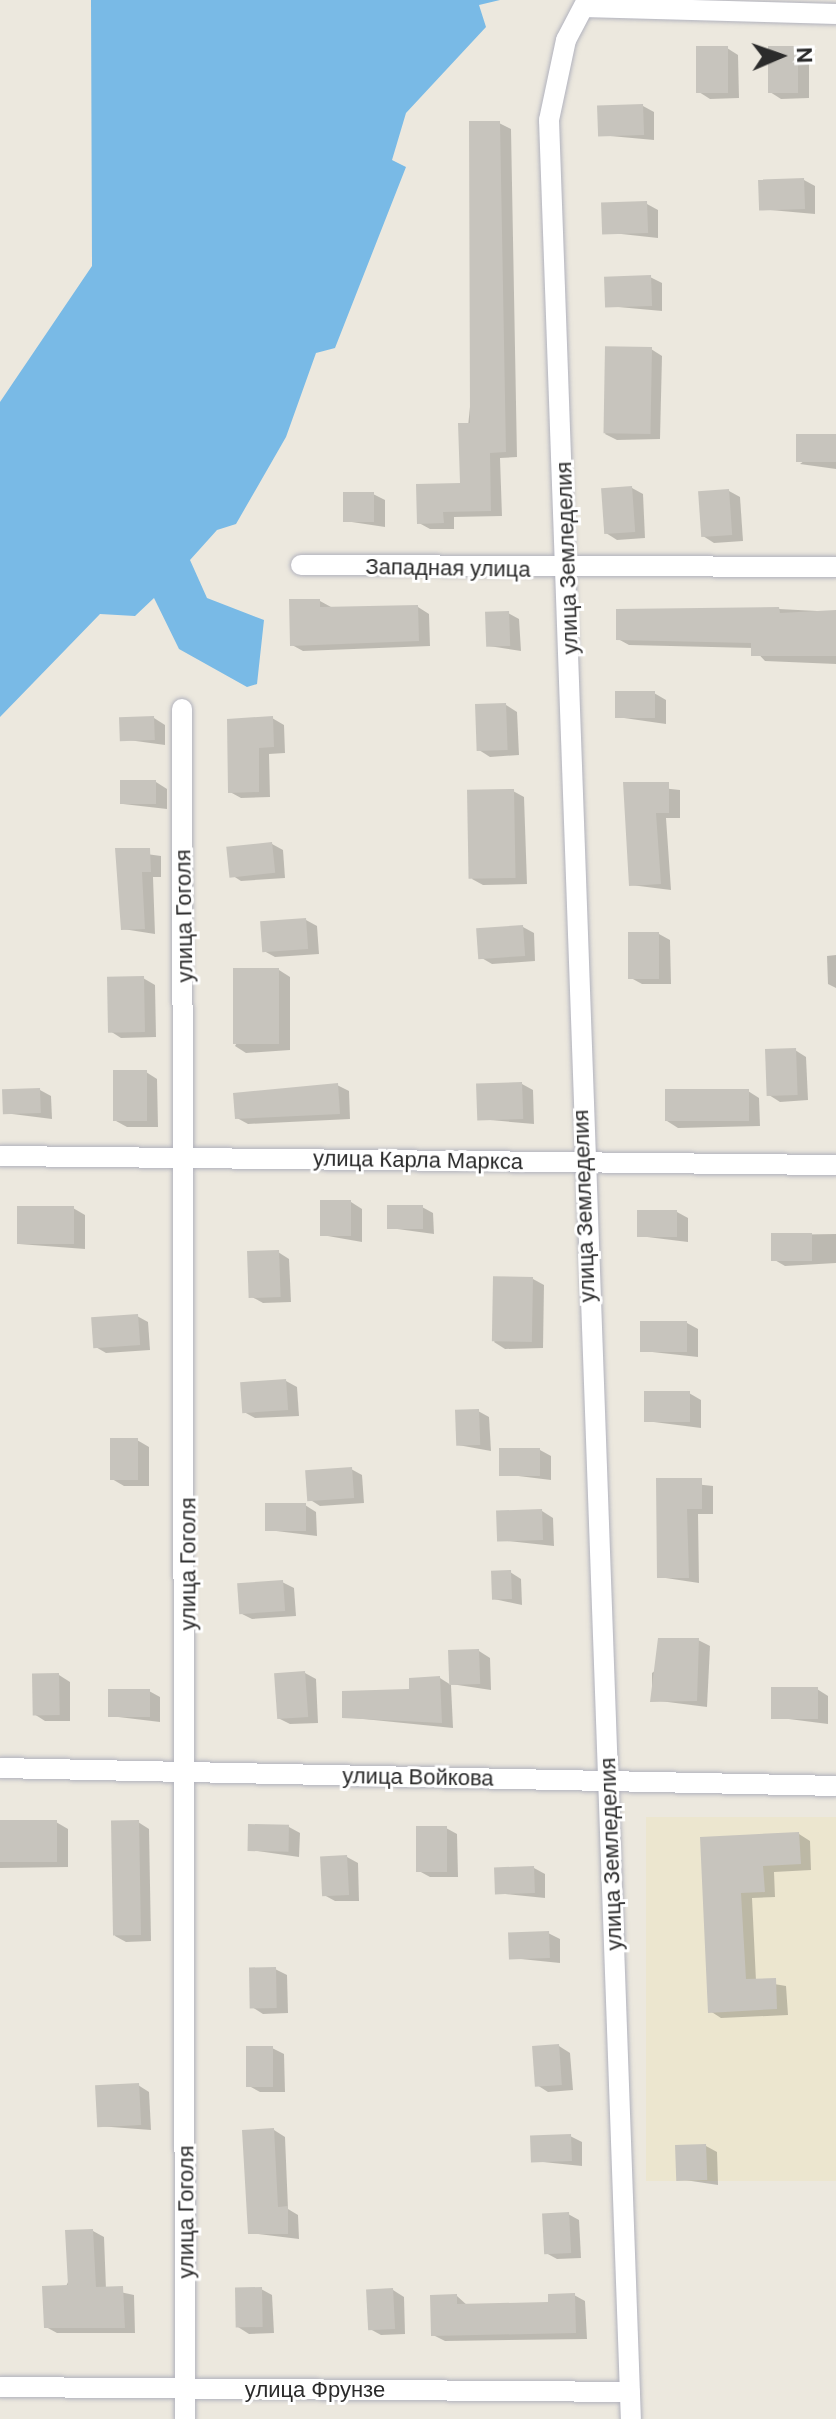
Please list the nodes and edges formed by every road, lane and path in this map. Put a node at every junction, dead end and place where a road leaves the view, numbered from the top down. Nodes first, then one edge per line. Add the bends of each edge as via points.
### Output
1 (585, 4) edge
2 (836, 14) edge
3 (301, 565) dead end
4 (836, 567) edge
5 (568, 570) junction
6 (182, 709) dead end
7 (0, 1156) edge
8 (187, 1158) junction
9 (582, 1162) junction
10 (836, 1165) edge
11 (0, 1768) edge
12 (188, 1772) junction
13 (609, 1781) junction
14 (836, 1786) edge
15 (0, 2387) edge
16 (185, 2389) junction
17 (630, 2392) junction
18 (185, 2419) edge
19 (631, 2419) edge

1 - 2 street
1 - 5 street, улица Земледелия via 566,40 549,120
3 - 5 street, Западная улица
4 - 5 street, Западная улица
5 - 9 street, улица Земледелия
6 - 8 street, улица Гоголя
7 - 8 street, улица Карла Маркса
8 - 9 street, улица Карла Маркса
8 - 12 street, улица Гоголя
9 - 10 street, улица Карла Маркса
9 - 13 street, улица Земледелия
11 - 12 street, улица Войкова
12 - 13 street, улица Войкова
12 - 16 street, улица Гоголя
13 - 14 street, улица Войкова
13 - 17 street, улица Земледелия
15 - 16 street, улица Фрунзе
16 - 17 street, улица Фрунзе
16 - 18 street, улица Гоголя
17 - 19 street, улица Земледелия

